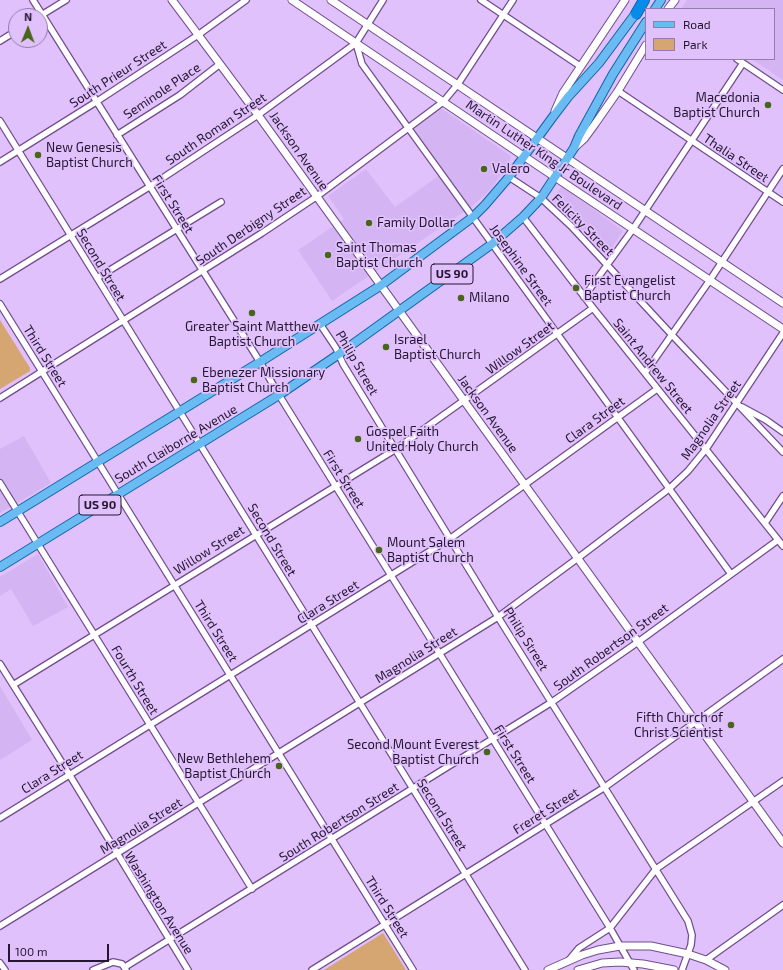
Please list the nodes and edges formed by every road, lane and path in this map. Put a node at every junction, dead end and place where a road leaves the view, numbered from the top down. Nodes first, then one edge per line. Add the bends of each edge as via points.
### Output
1 (66, 0) edge
2 (172, 0) edge
3 (246, 0) edge
4 (292, 0) edge
5 (331, 0) edge
6 (384, 0) edge
7 (481, 0) edge
8 (513, 0) edge
9 (625, 0) edge
10 (645, 0) edge
11 (675, 0) edge
12 (669, 8) edge
13 (48, 12) edge
14 (503, 14) junction
15 (636, 14) joint
16 (367, 24) junction
17 (645, 24) edge
18 (48, 27) edge
19 (198, 35) junction
20 (356, 43) junction
21 (645, 47) edge
22 (738, 60) edge
23 (743, 63) junction
24 (220, 64) junction
25 (580, 66) junction
26 (458, 84) junction
27 (618, 90) junction
28 (783, 90) edge
29 (96, 102) junction
30 (443, 102) junction
31 (258, 115) junction
32 (552, 118) junction
33 (0, 121) edge
34 (409, 129) junction
35 (117, 135) junction
36 (538, 139) junction
37 (692, 141) junction
38 (574, 148) junction
39 (18, 151) junction
40 (525, 157) junction
41 (567, 158) junction
42 (0, 162) edge
43 (783, 169) edge
44 (509, 177) junction
45 (555, 177) junction
46 (149, 187) junction
47 (768, 192) junction
48 (316, 197) junction
49 (541, 198) junction
50 (221, 202) dead end
51 (783, 202) edge
52 (645, 212) junction
53 (473, 217) junction
54 (523, 217) junction
55 (176, 229) junction
56 (633, 229) junction
57 (70, 235) junction
58 (492, 244) junction
59 (722, 262) junction
60 (608, 265) junction
61 (203, 272) junction
62 (97, 278) junction
63 (0, 279) edge
64 (710, 280) junction
65 (380, 286) junction
66 (584, 297) junction
67 (783, 303) edge
68 (0, 304) edge
69 (593, 308) junction
70 (399, 312) junction
71 (123, 321) junction
72 (320, 324) junction
73 (783, 329) edge
74 (783, 333) edge
75 (558, 334) junction
76 (672, 336) junction
77 (339, 354) junction
78 (260, 362) junction
79 (42, 372) junction
80 (645, 373) junction
81 (657, 389) junction
82 (279, 395) junction
83 (0, 398) edge
84 (464, 401) junction
85 (736, 404) junction
86 (179, 412) junction
87 (618, 418) junction
88 (783, 432) edge
89 (199, 443) junction
90 (396, 449) junction
91 (706, 450) junction
92 (783, 452) edge
93 (98, 462) junction
94 (0, 483) edge
95 (525, 485) junction
96 (335, 486) junction
97 (670, 488) junction
98 (118, 493) junction
99 (783, 496) edge
100 (18, 511) junction
101 (0, 522) edge
102 (765, 523) junction
103 (256, 534) junction
104 (451, 538) junction
105 (778, 540) junction
106 (38, 544) junction
107 (783, 546) edge
108 (578, 558) junction
109 (0, 566) edge
110 (731, 574) junction
111 (391, 575) junction
112 (174, 585) junction
113 (498, 617) junction
114 (311, 625) junction
115 (94, 634) junction
116 (638, 642) junction
117 (439, 654) junction
118 (783, 659) edge
119 (0, 664) edge
120 (230, 676) junction
121 (13, 685) junction
122 (552, 702) junction
123 (359, 703) junction
124 (696, 722) junction
125 (150, 725) junction
126 (492, 739) junction
127 (278, 753) junction
128 (69, 774) junction
129 (783, 781) edge
130 (605, 787) junction
131 (412, 789) junction
132 (753, 802) junction
133 (198, 803) junction
134 (0, 818) edge
135 (545, 824) junction
136 (332, 839) junction
137 (783, 843) edge
138 (116, 854) junction
139 (656, 869) junction
140 (466, 874) junction
141 (252, 889) junction
142 (783, 905) edge
143 (385, 925) junction
144 (0, 926) edge
145 (610, 928) junction
146 (169, 940) junction
147 (620, 946) junction
148 (688, 954) junction
149 (569, 960) junction
150 (706, 960) junction
151 (0, 962) edge
152 (630, 963) junction
153 (125, 968) edge
154 (5, 970) edge
155 (93, 970) edge
156 (188, 970) edge
157 (312, 970) edge
158 (413, 970) edge
159 (525, 970) edge
160 (548, 970) edge
161 (578, 970) edge
162 (634, 970) edge
163 (674, 970) edge
164 (682, 970) edge
165 (725, 970) edge

1 - 13 street
2 - 19 street, Jackson Avenue
3 - 19 street, South Prieur Street
4 - 20 street, Martin Luther King Jr Boulevard
5 - 16 street, Martin Luther King Jr Boulevard
6 - 16 street, South Roman Street
7 - 14 street
8 - 14 street, South Derbigny Street
9 - 25 street, South Claiborne Avenue
10 - 15 highway
11 - 12 street
14 - 25 street
14 - 26 street, South Derbigny Street
15 - 32 main road, South Claiborne Avenue / US 90 via 599,63
16 - 20 street, South Roman Street
16 - 26 street, Martin Luther King Jr Boulevard
17 - 38 main road, South Claiborne Avenue / US 90 via 613,74
18 - 29 street, First Street
19 - 24 street, Jackson Avenue
19 - 29 street, South Prieur Street
20 - 30 street, Martin Luther King Jr Boulevard
20 - 31 street, South Roman Street
20 - 34 street, Josephine Street via 362,64
21 - 27 street, South Claiborne Avenue
22 - 23 street
23 - 28 street
23 - 37 street
24 - 31 street, Jackson Avenue
24 - 35 street, Seminole Place via 180,95
25 - 32 street, South Claiborne Avenue via 563,93
26 - 30 street, South Derbigny Street
26 - 36 street, Martin Luther King Jr Boulevard
27 - 37 street, Thalia Street
27 - 38 street, South Claiborne Avenue via 584,139
29 - 35 street, First Street
29 - 39 street, South Prieur Street
30 - 34 street, South Derbigny Street
30 - 40 street, Martin Luther King Jr Boulevard
31 - 46 street, South Roman Street
31 - 48 street, Jackson Avenue
32 - 36 main road, South Claiborne Avenue / US 90
33 - 39 street, Second Street
34 - 48 street, South Derbigny Street
34 - 53 street, Josephine Street
35 - 46 street, First Street
36 - 40 main road, South Claiborne Avenue / US 90
36 - 41 street, Martin Luther King Jr Boulevard
37 - 47 street, Thalia Street
37 - 52 street
38 - 41 main road, South Claiborne Avenue / US 90
39 - 42 street, South Prieur Street
39 - 57 street, Second Street
40 - 44 main road, South Claiborne Avenue / US 90
40 - 45 street, Martin Luther King Jr Boulevard
41 - 45 main road, South Claiborne Avenue / US 90
41 - 52 street, Martin Luther King Jr Boulevard
43 - 47 street
44 - 49 street, Felicity Street
44 - 53 main road, South Claiborne Avenue / US 90
45 - 49 main road, South Claiborne Avenue / US 90
45 - 56 street, Martin Luther King Jr Boulevard
46 - 55 street, First Street
46 - 57 street, South Roman Street
47 - 51 street, Thalia Street
47 - 59 street
48 - 61 street, South Derbigny Street
48 - 65 street, Jackson Avenue
49 - 54 main road, South Claiborne Avenue / US 90
49 - 60 street, Felicity Street
50 - 55 street
52 - 56 street
52 - 59 street, Martin Luther King Jr Boulevard
53 - 58 street, Josephine Street
53 - 65 main road, South Claiborne Avenue / US 90
54 - 58 main road, South Claiborne Avenue / US 90
54 - 66 street, Saint Andrew Street
55 - 61 street, First Street
55 - 62 street
56 - 60 street
56 - 64 street, Martin Luther King Jr Boulevard
57 - 62 street, Second Street
57 - 63 street, South Roman Street
58 - 70 main road, South Claiborne Avenue / US 90
58 - 75 street, Josephine Street
59 - 64 street
59 - 67 street, Martin Luther King Jr Boulevard
60 - 66 street
60 - 76 street, Felicity Street
61 - 71 street, South Derbigny Street
61 - 78 street, First Street
62 - 71 street, Second Street
64 - 73 street, Martin Luther King Jr Boulevard
64 - 76 street
65 - 70 street, Jackson Avenue
65 - 72 main road, South Claiborne Avenue / US 90
66 - 69 street, Saint Andrew Street
68 - 79 street, Third Street
69 - 75 street, Willow Street
69 - 80 street, Saint Andrew Street
70 - 77 main road, South Claiborne Avenue / US 90
70 - 84 street, Jackson Avenue
71 - 79 street, South Derbigny Street
71 - 86 street, Second Street
72 - 77 street, Philip Street
72 - 78 main road, South Claiborne Avenue / US 90
74 - 85 street, Magnolia Street
75 - 84 street, Willow Street
75 - 87 street, Josephine Street
76 - 80 street
76 - 85 street, Felicity Street
77 - 82 main road, South Claiborne Avenue / US 90
77 - 90 street, Philip Street
78 - 82 street, First Street
78 - 86 main road, South Claiborne Avenue / US 90
79 - 83 street, South Derbigny Street
79 - 93 street, Third Street
80 - 81 street, Saint Andrew Street
81 - 87 street, Clara Street
81 - 91 street, Saint Andrew Street
82 - 89 main road, South Claiborne Avenue / US 90
82 - 96 street, First Street
84 - 90 street, Willow Street
84 - 95 street, Jackson Avenue
85 - 88 street
85 - 91 street, Magnolia Street
85 - 92 street, Felicity Street
86 - 89 street, Second Street
86 - 93 main road, South Claiborne Avenue / US 90
87 - 95 street, Clara Street
87 - 97 street, Josephine Street
89 - 98 main road, South Claiborne Avenue / US 90
89 - 103 street, Second Street
90 - 96 street, Willow Street
90 - 104 street, Philip Street
91 - 97 street, Magnolia Street
91 - 102 street, Saint Andrew Street
93 - 98 street, Third Street
93 - 100 main road, South Claiborne Avenue / US 90
94 - 100 street, Fourth Street
95 - 104 street, Clara Street
95 - 108 street, Jackson Avenue
96 - 103 street, Willow Street
96 - 111 street, First Street
97 - 108 street, Magnolia Street
97 - 110 street, Josephine Street
98 - 106 main road, South Claiborne Avenue / US 90
98 - 112 street, Third Street
99 - 102 street
100 - 101 main road, South Claiborne Avenue / US 90
100 - 106 street, Fourth Street
102 - 105 street, Saint Andrew Street
103 - 112 street, Willow Street
103 - 114 street, Second Street
104 - 111 street, Clara Street
104 - 113 street, Philip Street
105 - 107 street, Saint Andrew Street
105 - 110 street, South Robertson Street
106 - 109 main road, South Claiborne Avenue / US 90
106 - 115 street, Fourth Street
108 - 113 street, Magnolia Street
108 - 116 street, Jackson Avenue
110 - 116 street, South Robertson Street
111 - 114 street, Clara Street
111 - 117 street, First Street
112 - 115 street, Willow Street
112 - 120 street, Third Street
113 - 117 street, Magnolia Street
113 - 122 street, Philip Street
114 - 120 street, Clara Street
114 - 123 street, Second Street
115 - 121 street, Willow Street
115 - 125 street, Fourth Street
116 - 122 street, South Robertson Street
116 - 124 street, Jackson Avenue
117 - 123 street, Magnolia Street
117 - 126 street, First Street
118 - 124 street, Freret Street
119 - 121 street, Washington Avenue
120 - 125 street, Clara Street
120 - 127 street, Third Street
121 - 128 street, Washington Avenue
122 - 126 street, South Robertson Street
122 - 130 street, Philip Street
123 - 127 street, Magnolia Street
123 - 131 street, Second Street
124 - 130 street, Freret Street
124 - 132 street, Jackson Avenue
125 - 128 street, Clara Street
125 - 133 street, Fourth Street
126 - 131 street, South Robertson Street
126 - 135 street, First Street
127 - 133 street, Magnolia Street
127 - 136 street, Third Street
128 - 134 street, Clara Street
128 - 138 street, Washington Avenue
129 - 132 street
130 - 135 street, Freret Street
130 - 139 street, Philip Street
131 - 136 street, South Robertson Street
131 - 140 street, Second Street
132 - 137 street, Jackson Avenue
132 - 139 street
133 - 138 street, Magnolia Street
133 - 141 street, Fourth Street
135 - 140 street, Freret Street
135 - 145 street, First Street
136 - 141 street, South Robertson Street
136 - 143 street, Third Street
138 - 144 street, Magnolia Street
138 - 146 street, Washington Avenue
139 - 145 street
139 - 148 street, Philip Street via 688,921 691,945
140 - 143 street, Freret Street
140 - 159 street, Second Street
141 - 146 street, South Robertson Street
142 - 150 street
143 - 157 street, Freret Street
143 - 158 street, Third Street
145 - 147 street, First Street
145 - 149 street via 579,948
146 - 153 street, South Robertson Street
146 - 156 street, Washington Avenue
147 - 148 street via 651,946
147 - 149 street
147 - 152 street, First Street
148 - 150 street
148 - 164 street, Philip Street
149 - 160 street
150 - 165 street
151 - 154 street
152 - 161 street via 602,963
152 - 162 street, First Street
152 - 163 street
153 - 155 street, South Robertson Street via 118,962 113,962

